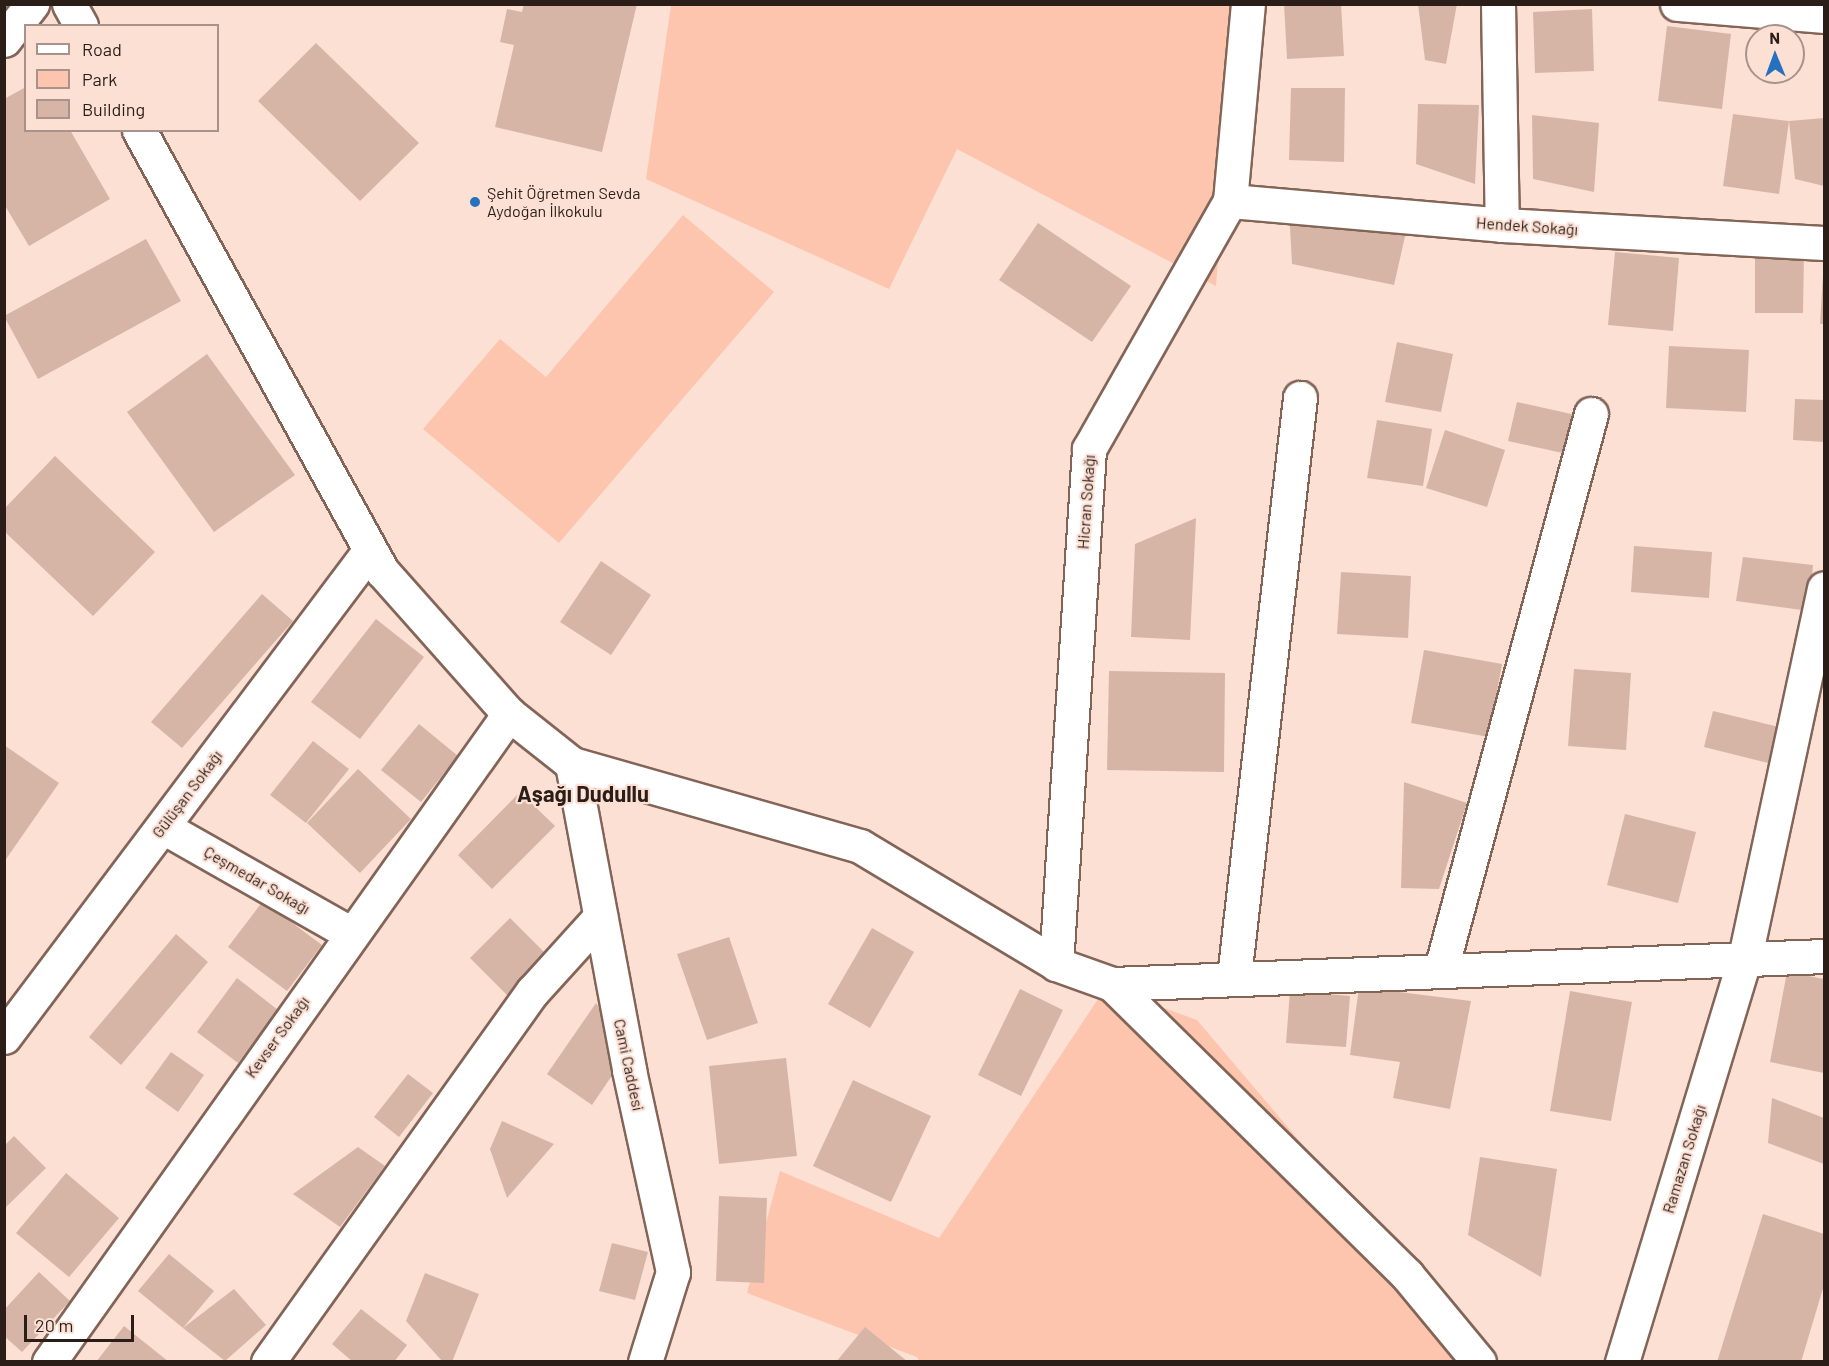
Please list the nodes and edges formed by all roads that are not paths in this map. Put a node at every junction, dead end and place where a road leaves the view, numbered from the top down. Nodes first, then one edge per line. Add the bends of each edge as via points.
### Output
1 (32, 4) edge
2 (69, 4) edge
3 (99, 4) edge
4 (1248, 4) edge
5 (1498, 4) edge
6 (1677, 4) edge
7 (1824, 16) edge
8 (80, 24) edge
9 (90, 24) edge
10 (4, 40) edge
11 (140, 132) edge
12 (1230, 201) junction
13 (1502, 225) junction
14 (1824, 243) edge
15 (1300, 398) dead end
16 (1591, 414) dead end
17 (370, 550) junction
18 (1824, 588) edge
19 (509, 714) junction
20 (572, 764) junction
21 (163, 826) junction
22 (600, 917) junction
23 (351, 934) junction
24 (1824, 956) edge
25 (1745, 957) junction
26 (1056, 964) junction
27 (1441, 969) junction
28 (1234, 977) junction
29 (1112, 984) junction
30 (4, 1037) edge
31 (49, 1362) edge
32 (268, 1362) edge
33 (645, 1362) edge
34 (1479, 1362) edge
35 (1622, 1362) edge

1 - 10 street
2 - 8 street
3 - 9 street
4 - 12 street, Hicran Sokağı
5 - 13 street
6 - 7 street
11 - 17 street
12 - 13 street, Hendek Sokağı
12 - 26 street, Hicran Sokağı via 1089,449
13 - 14 street, Hendek Sokağı
15 - 28 street
16 - 27 street
17 - 19 street via 382,571
17 - 21 street, Gülüşan Sokağı
18 - 25 street, Ramazan Sokağı
19 - 20 street
19 - 23 street, Kevser Sokağı
20 - 22 street, Cami Caddesi
20 - 26 street via 860,846
21 - 23 street, Çeşmedar Sokağı
21 - 30 street, Gülüşan Sokağı
22 - 32 street via 533,991
22 - 33 street, Cami Caddesi via 673,1272
23 - 31 street, Kevser Sokağı
24 - 25 street
25 - 27 street
25 - 35 street, Ramazan Sokağı
26 - 29 street
27 - 28 street
28 - 29 street
29 - 34 street via 1407,1275

